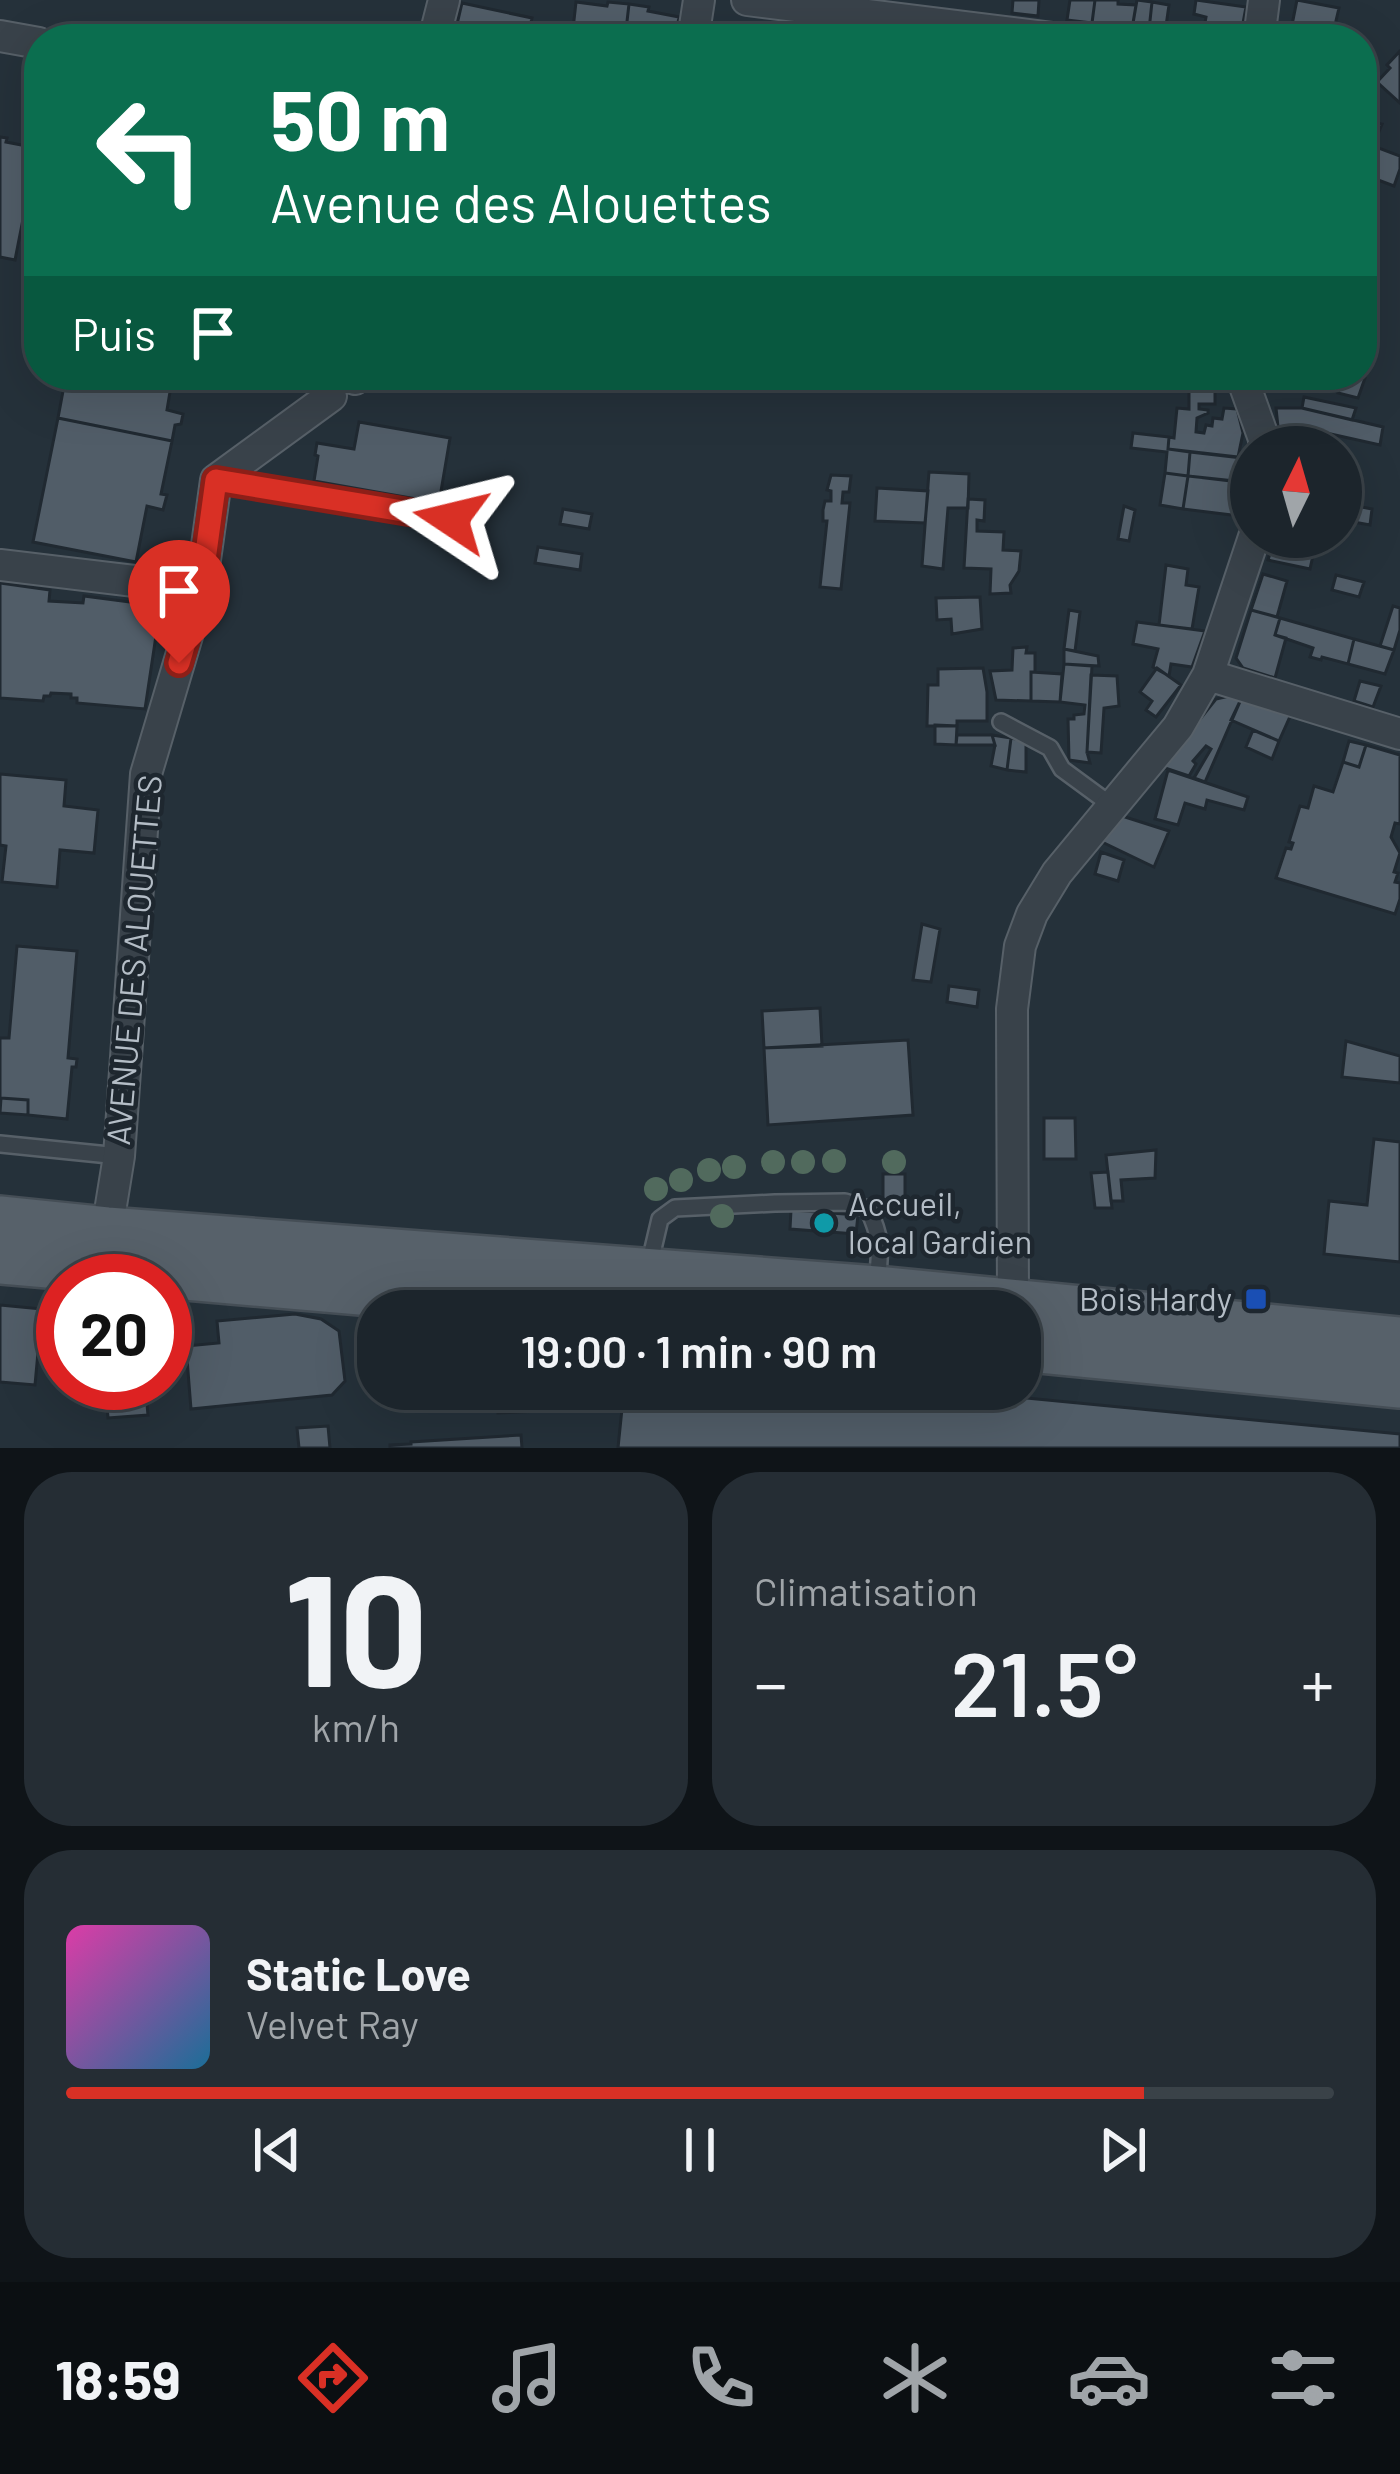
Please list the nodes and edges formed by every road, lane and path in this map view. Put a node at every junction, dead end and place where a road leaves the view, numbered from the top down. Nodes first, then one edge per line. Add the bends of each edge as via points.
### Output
1 (747, 0) edge
2 (940, 24) edge
3 (339, 390) edge
4 (1246, 390) edge
5 (1259, 426) edge
6 (216, 480) junction
7 (451, 519) dead end
8 (1247, 558) edge
9 (0, 565) edge
10 (201, 589) junction
11 (1208, 675) junction
12 (1001, 722) dead end
13 (1400, 734) edge
14 (1111, 805) junction
15 (0, 1144) edge
16 (118, 1156) junction
17 (0, 1219) edge
18 (107, 1230) junction
19 (0, 1261) edge
20 (647, 1272) junction
21 (876, 1289) junction
22 (886, 1290) edge
23 (1013, 1290) edge
24 (357, 1292) edge
25 (1041, 1306) edge
26 (1400, 1340) edge
27 (1041, 1350) edge
28 (1400, 1385) edge

1 - 2 street
3 - 6 street
4 - 5 street
6 - 7 lane
6 - 10 street, AVENUE DES ALOUETTES
8 - 11 street
9 - 10 street
10 - 16 street, AVENUE DES ALOUETTES via 146,774
11 - 13 street
11 - 14 street via 1178,728
12 - 14 lane via 1050,748 1062,769
14 - 23 street via 1057,873 1020,946 1012,1009
15 - 16 lane
16 - 18 street, AVENUE DES ALOUETTES
17 - 18 main road
18 - 20 main road
19 - 24 main road
20 - 21 main road
20 - 21 lane via 660,1219 675,1208 845,1202 868,1209 875,1224
21 - 22 main road
25 - 26 main road
27 - 28 main road

